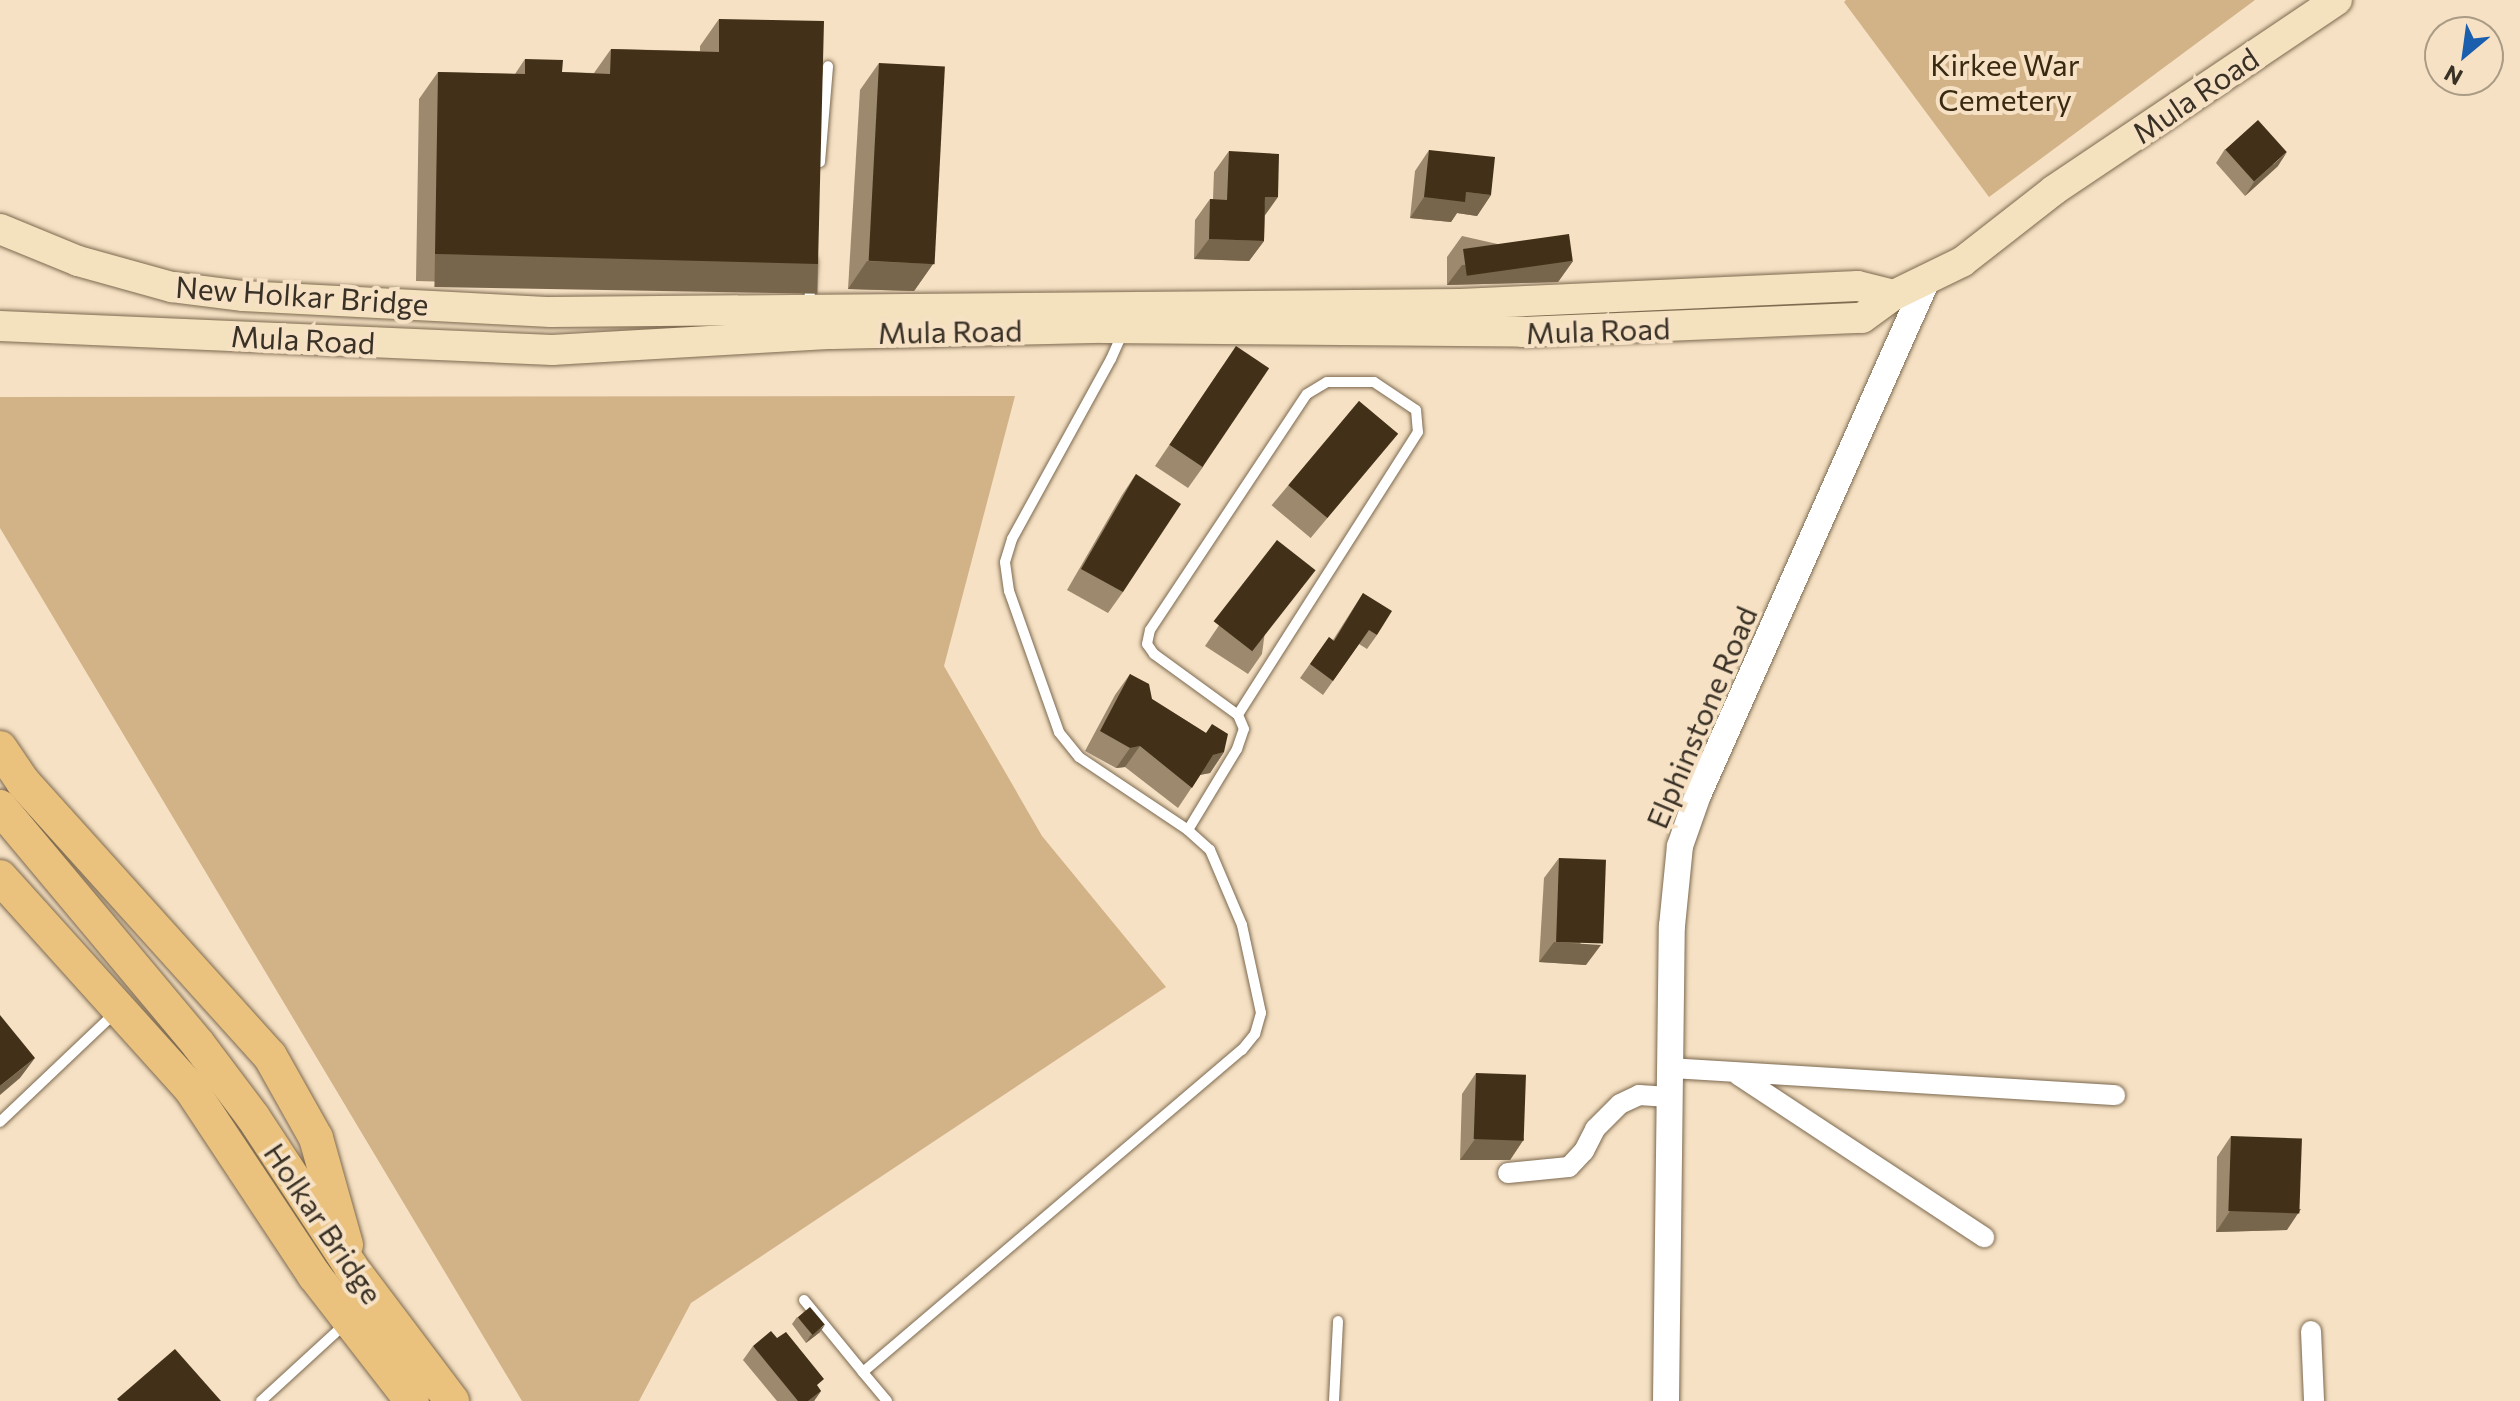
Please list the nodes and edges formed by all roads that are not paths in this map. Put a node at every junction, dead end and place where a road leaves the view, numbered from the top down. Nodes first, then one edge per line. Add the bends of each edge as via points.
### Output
1 (2337, 0) edge
2 (828, 66) dead end
3 (819, 173) edge
4 (0, 229) edge
5 (813, 249) edge
6 (1927, 280) junction
7 (1894, 295) junction
8 (1585, 299) junction
9 (611, 312) junction
10 (1129, 316) junction
11 (1396, 318) junction
12 (807, 323) junction
13 (0, 326) edge
14 (1585, 330) junction
15 (610, 346) junction
16 (1238, 715) junction
17 (0, 748) edge
18 (0, 807) edge
19 (1188, 830) junction
20 (0, 877) edge
21 (118, 1011) junction
22 (1670, 1068) junction
23 (1734, 1072) junction
24 (2115, 1095) dead end
25 (1669, 1097) junction
26 (0, 1122) edge
27 (1508, 1173) dead end
28 (1984, 1237) dead end
29 (351, 1267) junction
30 (804, 1300) dead end
31 (348, 1321) junction
32 (1338, 1321) dead end
33 (2311, 1331) dead end
34 (863, 1372) junction
35 (261, 1401) edge
36 (412, 1401) edge
37 (452, 1401) edge
38 (887, 1401) edge
39 (1334, 1401) edge
40 (1666, 1401) edge
41 (2314, 1401) edge

1 - 6 main road, Mula Road via 2054,190 1962,262
2 - 3 lane
4 - 9 main road, New Holkar Bridge via 78,261 172,287 243,296
5 - 12 lane
6 - 7 main road, Mula Road
6 - 22 street, Elphinstone Road via 1680,846 1672,926
7 - 8 main road, Mula Road via 1858,286
7 - 14 main road, Mula Road via 1862,318
8 - 11 main road, Mula Road
8 - 14 main road
9 - 12 main road, Mula Road
9 - 15 main road
10 - 11 main road, Mula Road
10 - 12 main road, Mula Road
10 - 19 lane via 1111,359 1012,539 1005,562 1009,591 1059,732 1079,757
11 - 14 main road, Mula Road
12 - 15 main road, Mula Road
13 - 15 main road, Mula Road via 552,350
16 - 16 lane via 1154,654 1147,644 1150,630 1307,394 1327,382 1374,382 1416,410 1418,432
16 - 19 lane via 1244,729 1237,749
17 - 29 main road via 23,782 270,1056 316,1138
18 - 29 main road, Holkar Bridge via 198,1044 253,1117
19 - 34 lane via 1210,850 1242,925 1261,1013 1255,1034
20 - 21 main road
21 - 26 lane
21 - 31 main road via 191,1089
22 - 23 street
22 - 25 street, Elphinstone Road
23 - 24 street
23 - 28 street
25 - 27 street via 1639,1095 1620,1104 1569,1167
25 - 40 street, Elphinstone Road
29 - 37 main road, Holkar Bridge
30 - 34 lane
31 - 35 lane
31 - 36 main road
32 - 39 lane
33 - 41 street
34 - 38 lane

